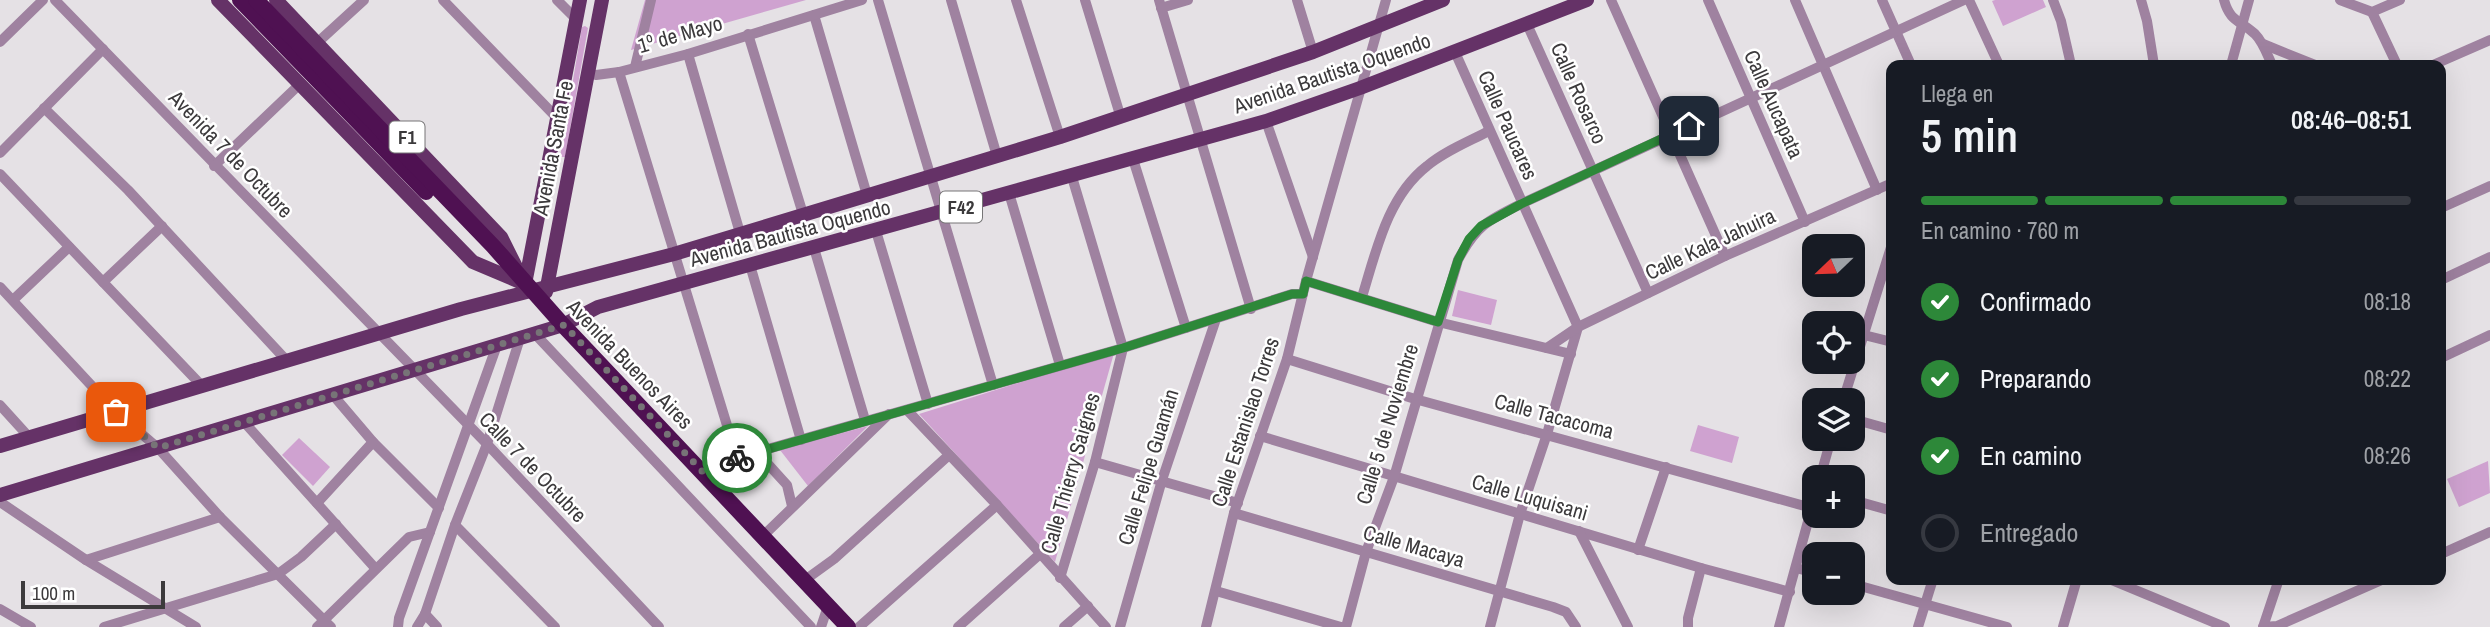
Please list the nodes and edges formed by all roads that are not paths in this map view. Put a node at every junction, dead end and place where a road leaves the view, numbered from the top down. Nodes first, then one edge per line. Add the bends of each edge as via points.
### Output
1 (43, 0) edge
2 (54, 0) edge
3 (219, 0) edge
4 (240, 0) edge
5 (256, 0) edge
6 (276, 0) edge
7 (364, 0) edge
8 (443, 0) edge
9 (557, 0) edge
10 (580, 0) edge
11 (602, 0) edge
12 (651, 0) edge
13 (862, 0) edge
14 (878, 0) edge
15 (951, 0) edge
16 (1016, 0) edge
17 (1085, 0) edge
18 (1188, 0) edge
19 (1297, 0) edge
20 (1386, 0) edge
21 (1443, 0) edge
22 (1587, 0) edge
23 (1611, 0) edge
24 (1708, 0) edge
25 (1795, 0) edge
26 (1882, 0) edge
27 (1964, 0) edge
28 (1969, 0) edge
29 (2053, 0) edge
30 (2141, 0) edge
31 (2224, 0) edge
32 (2249, 0) edge
33 (2340, 0) edge
34 (2400, 0) edge
35 (838, 4) edge
36 (1160, 4) edge
37 (2372, 12) junction
38 (814, 15) junction
39 (577, 20) junction
40 (1527, 24) junction
41 (2242, 25) junction
42 (1379, 27) junction
43 (1896, 32) junction
44 (748, 34) junction
45 (0, 43) edge
46 (317, 43) junction
47 (2263, 44) junction
48 (2489, 44) edge
49 (103, 49) junction
50 (1313, 52) junction
51 (1455, 52) junction
52 (688, 54) junction
53 (1909, 60) edge
54 (1997, 60) edge
55 (2070, 60) edge
56 (2153, 60) edge
57 (2232, 60) edge
58 (2270, 60) edge
59 (2303, 60) edge
60 (2395, 60) edge
61 (2446, 60) edge
62 (1823, 64) junction
63 (635, 67) junction
64 (619, 72) junction
65 (589, 73) junction
66 (301, 83) junction
67 (1360, 88) junction
68 (1188, 94) junction
69 (1749, 98) junction
70 (44, 108) junction
71 (557, 118) junction
72 (1121, 118) junction
73 (1266, 121) junction
74 (1489, 131) junction
75 (1670, 136) junction
76 (1059, 137) junction
77 (1201, 139) junction
78 (0, 153) edge
79 (997, 156) junction
80 (1133, 159) junction
81 (214, 166) junction
82 (1594, 172) junction
83 (0, 174) edge
84 (930, 176) junction
85 (1072, 177) junction
86 (1886, 186) edge
87 (2490, 186) edge
88 (1877, 190) junction
89 (1010, 193) junction
90 (867, 195) junction
91 (1521, 204) junction
92 (2446, 206) edge
93 (942, 212) junction
94 (803, 214) junction
95 (1805, 222) junction
96 (162, 226) junction
97 (876, 230) junction
98 (740, 233) junction
99 (69, 247) junction
100 (814, 248) junction
101 (674, 254) junction
102 (1725, 256) junction
103 (1313, 257) junction
104 (2490, 257) edge
105 (750, 265) junction
106 (1886, 266) edge
107 (2446, 278) edge
108 (1306, 281) junction
109 (103, 282) junction
110 (683, 284) junction
111 (0, 287) edge
112 (534, 287) junction
113 (1648, 293) junction
114 (1303, 294) junction
115 (1362, 297) junction
116 (13, 300) junction
117 (1251, 309) junction
118 (1216, 319) junction
119 (1438, 322) junction
120 (564, 325) junction
121 (1578, 327) junction
122 (1186, 328) junction
123 (1865, 332) edge
124 (380, 334) junction
125 (1865, 335) edge
126 (2490, 335) edge
127 (527, 336) junction
128 (1886, 340) edge
129 (497, 345) junction
130 (1123, 348) junction
131 (1548, 348) junction
132 (1571, 354) junction
133 (2446, 356) edge
134 (1287, 359) junction
135 (287, 361) junction
136 (1060, 365) junction
137 (413, 371) junction
138 (993, 384) junction
139 (202, 386) junction
140 (333, 395) junction
141 (1415, 400) junction
142 (928, 404) junction
143 (0, 405) edge
144 (907, 410) junction
145 (116, 412) junction
146 (890, 414) junction
147 (864, 420) junction
148 (244, 422) junction
149 (1865, 422) edge
150 (468, 427) junction
151 (1886, 428) edge
152 (1548, 434) junction
153 (1260, 436) junction
154 (29, 437) junction
155 (801, 440) junction
156 (373, 442) junction
157 (487, 444) junction
158 (0, 446) edge
159 (158, 448) junction
160 (757, 452) junction
161 (949, 455) junction
162 (737, 458) junction
163 (1095, 462) junction
164 (1666, 467) junction
165 (703, 472) junction
166 (1394, 477) junction
167 (1162, 480) junction
168 (0, 495) edge
169 (0, 502) edge
170 (317, 503) junction
171 (1865, 504) edge
172 (997, 505) junction
173 (1802, 505) edge
174 (792, 506) junction
175 (439, 508) junction
176 (1236, 508) junction
177 (1886, 510) edge
178 (1520, 514) junction
179 (220, 517) junction
180 (336, 524) junction
181 (456, 525) junction
182 (1806, 528) edge
183 (1579, 531) junction
184 (430, 532) junction
185 (2490, 532) edge
186 (763, 536) junction
187 (1638, 550) junction
188 (1366, 552) junction
189 (2446, 552) edge
190 (1040, 554) junction
191 (86, 560) junction
192 (375, 568) junction
193 (1701, 568) junction
194 (1796, 568) junction
195 (1802, 570) edge
196 (278, 574) junction
197 (1060, 578) junction
198 (805, 580) junction
199 (1931, 585) edge
200 (2075, 585) edge
201 (2124, 585) edge
202 (2276, 585) edge
203 (2370, 585) edge
204 (1865, 587) edge
205 (1216, 591) junction
206 (1501, 591) junction
207 (1790, 592) junction
208 (1926, 604) junction
209 (828, 606) junction
210 (1088, 606) junction
211 (0, 608) edge
212 (162, 608) junction
213 (425, 614) junction
214 (324, 625) edge
215 (31, 627) edge
216 (104, 627) edge
217 (196, 627) edge
218 (398, 627) edge
219 (417, 627) edge
220 (437, 627) edge
221 (555, 627) edge
222 (659, 627) edge
223 (811, 627) edge
224 (821, 627) edge
225 (848, 627) edge
226 (859, 627) edge
227 (958, 627) edge
228 (1063, 627) edge
229 (1106, 627) edge
230 (1120, 627) edge
231 (1206, 627) edge
232 (1343, 627) edge
233 (1490, 627) edge
234 (1576, 627) edge
235 (1628, 627) edge
236 (1688, 627) edge
237 (1779, 627) edge
238 (1918, 627) edge
239 (2007, 627) edge
240 (2063, 627) edge
241 (2225, 627) edge
242 (2263, 627) edge

1 - 45 street
2 - 49 street, Avenida 7 de Octubre
3 - 66 main road, Avenida Buenos Aires
4 - 112 highway, Avenida Buenos Aires / F1 via 487,254
5 - 112 highway, Avenida Buenos Aires / F1
6 - 46 main road, Avenida Buenos Aires / F1
7 - 46 street
8 - 71 street
9 - 39 street
10 - 39 main road, Avenida Santa Fe
11 - 65 main road, Avenida Santa Fe
12 - 63 street
13 - 35 street, 1º de Mayo
14 - 84 street
15 - 79 street
16 - 76 street
17 - 72 street
18 - 36 street
19 - 50 street
20 - 42 street, Calle Estanislao Torres
21 - 42 main road, Avenida Bautista Oquendo / F42
22 - 40 main road, Avenida Bautista Oquendo / F42
23 - 75 street
24 - 69 street, Calle Aucapata
25 - 62 street
26 - 43 street
27 - 43 street, Calle 5 de Noviembre
28 - 54 street
29 - 55 street
30 - 56 street
31 - 41 street via 2227,12
32 - 41 street
33 - 37 street
34 - 37 street
35 - 38 street, 1º de Mayo
36 - 68 street
37 - 60 street
38 - 44 street, 1º de Mayo
38 - 90 street
39 - 71 main road, Avenida Santa Fe
40 - 51 main road, Avenida Bautista Oquendo / F42
40 - 82 street, Calle Rosarco
41 - 47 street
41 - 57 street
42 - 50 main road, Avenida Bautista Oquendo / F42
42 - 67 street, Calle Estanislao Torres
43 - 53 street
43 - 62 street, Calle 5 de Noviembre
44 - 52 street, 1º de Mayo
44 - 94 street
46 - 112 main road, Avenida Buenos Aires / F1 via 501,237
47 - 58 street
47 - 59 street
48 - 61 street
49 - 70 street
49 - 81 street, Avenida 7 de Octubre
50 - 68 main road, Avenida Bautista Oquendo / F42
51 - 67 main road, Avenida Bautista Oquendo / F42
51 - 74 street, Calle Paucares
52 - 63 street, 1º de Mayo
52 - 98 street
62 - 69 street, Calle 5 de Noviembre
62 - 88 street
63 - 64 street, 1º de Mayo
64 - 65 street, 1º de Mayo
64 - 101 street
65 - 112 main road, Avenida Santa Fe
66 - 81 street
66 - 112 main road, Avenida Buenos Aires via 473,262
67 - 73 main road, Avenida Bautista Oquendo / F42
67 - 103 street, Calle Estanislao Torres
68 - 72 main road, Avenida Bautista Oquendo / F42
68 - 77 street
69 - 75 street, Calle 5 de Noviembre
69 - 95 street, Calle Aucapata
70 - 78 street
70 - 96 street
71 - 112 main road, Avenida Santa Fe
72 - 76 main road, Avenida Bautista Oquendo / F42
73 - 77 main road, Avenida Bautista Oquendo / F42
73 - 103 street
74 - 91 street, Calle Paucares
74 - 115 street via 1425,167 1407,186 1379,240
75 - 82 street, Calle 5 de Noviembre
75 - 102 street
76 - 79 main road, Avenida Bautista Oquendo / F42
77 - 80 main road, Avenida Bautista Oquendo / F42
77 - 117 street
79 - 84 main road, Avenida Bautista Oquendo / F42
80 - 85 main road, Avenida Bautista Oquendo / F42
80 - 122 street
81 - 124 street, Avenida 7 de Octubre
82 - 91 street, Calle 5 de Noviembre
82 - 113 street, Calle Rosarco
83 - 99 street
84 - 90 main road, Avenida Bautista Oquendo / F42
84 - 93 street
85 - 89 main road, Avenida Bautista Oquendo / F42
85 - 130 street
86 - 88 street, Calle Kala Jahuira
87 - 92 street
88 - 95 street, Calle Kala Jahuira
89 - 93 main road, Avenida Bautista Oquendo / F42
89 - 136 street
90 - 94 main road, Avenida Bautista Oquendo / F42
91 - 119 street, Calle 5 de Noviembre via 1481,226 1469,239
91 - 121 street, Calle Paucares
93 - 97 main road, Avenida Bautista Oquendo / F42
93 - 138 street
94 - 98 main road, Avenida Bautista Oquendo / F42
95 - 102 street, Calle Kala Jahuira
96 - 109 street
96 - 135 street
97 - 100 main road, Avenida Bautista Oquendo / F42
97 - 142 street
98 - 101 main road, Avenida Bautista Oquendo / F42
99 - 109 street
99 - 116 street
100 - 105 main road, Avenida Bautista Oquendo / F42
100 - 147 street
101 - 110 street
101 - 112 main road, Avenida Bautista Oquendo / F42
102 - 113 street, Calle Kala Jahuira
103 - 108 street, Calle Estanislao Torres
104 - 107 street
105 - 110 main road, Avenida Bautista Oquendo / F42
105 - 155 street
106 - 123 street
108 - 114 street, Calle Estanislao Torres
108 - 115 street
109 - 139 street
110 - 120 main road, Avenida Bautista Oquendo / F42 via 598,307
110 - 162 street
111 - 116 street
112 - 120 highway, Avenida Buenos Aires / F1
112 - 124 main road, Avenida Bautista Oquendo / F42
113 - 121 street, Calle Kala Jahuira
114 - 117 street
114 - 134 street, Calle Estanislao Torres
115 - 119 street
116 - 145 street
117 - 118 street
118 - 122 street
118 - 167 street, Calle Felipe Guamán
119 - 131 street
119 - 141 street, Calle 5 de Noviembre
120 - 127 main road, Avenida Bautista Oquendo / F42
120 - 165 highway, Avenida Buenos Aires / F1
121 - 131 street, Calle Kala Jahuira
121 - 132 street
122 - 130 street
124 - 135 main road, Avenida Bautista Oquendo / F42
124 - 137 street, Calle 7 de Octubre
125 - 128 street
126 - 133 street
127 - 129 main road, Avenida Bautista Oquendo / F42
127 - 157 street
127 - 223 street
129 - 137 main road, Avenida Bautista Oquendo / F42
129 - 150 street
130 - 136 street
130 - 163 street, Calle Thierry Saignes
131 - 132 street
132 - 152 street
134 - 141 street, Calle Tacacoma
134 - 153 street, Calle Estanislao Torres
135 - 139 main road, Avenida Bautista Oquendo / F42
136 - 138 street
137 - 140 main road, Avenida Bautista Oquendo / F42
137 - 150 street, Calle 7 de Octubre
138 - 142 street
139 - 145 main road, Avenida Bautista Oquendo / F42
140 - 148 main road, Avenida Bautista Oquendo / F42
140 - 156 street
141 - 152 street, Calle Tacacoma
141 - 166 street, Calle 5 de Noviembre
142 - 144 street
143 - 154 street
144 - 146 street
144 - 161 street
145 - 154 main road, Avenida Bautista Oquendo / F42
145 - 159 street
146 - 147 street
146 - 174 street
147 - 155 street
148 - 159 main road, Avenida Bautista Oquendo / F42
148 - 170 street
149 - 151 street
150 - 157 street, Calle 7 de Octubre
150 - 175 street
152 - 164 street, Calle Tacacoma
152 - 178 street
153 - 166 street, Calle Luquisani
153 - 176 street, Calle Estanislao Torres
154 - 158 main road, Avenida Bautista Oquendo / F42
155 - 160 street
156 - 170 street
156 - 175 street
157 - 181 street
157 - 222 street, Calle 7 de Octubre
159 - 168 main road, Avenida Bautista Oquendo / F42
159 - 179 street
160 - 162 street
160 - 174 street via 786,485
161 - 172 street
161 - 198 street
162 - 165 street
163 - 167 street, Calle Macaya
163 - 197 street, Calle Thierry Saignes
164 - 173 street, Calle Tacacoma
164 - 187 street
165 - 186 highway, Avenida Buenos Aires / F1
166 - 178 street, Calle Luquisani
166 - 188 street, Calle 5 de Noviembre
167 - 176 street, Calle Macaya
167 - 230 street, Calle Felipe Guamán
169 - 191 street
170 - 180 street
171 - 177 street
172 - 190 street
172 - 226 street
174 - 186 street
175 - 184 street
176 - 188 street, Calle Macaya
176 - 205 street, Calle Estanislao Torres
178 - 183 street, Calle Luquisani
178 - 206 street
179 - 191 street
179 - 196 street
180 - 192 street
180 - 196 street
181 - 213 street
181 - 221 street
182 - 194 street
183 - 187 street, Calle Luquisani
183 - 235 street
184 - 192 street via 410,537
184 - 218 street
185 - 189 street
186 - 198 highway, Avenida Buenos Aires / F1
187 - 193 street, Calle Luquisani
188 - 206 street, Calle Macaya
188 - 232 street, Calle 5 de Noviembre
190 - 197 street
190 - 227 street
191 - 212 street
192 - 214 street
193 - 207 street, Calle Luquisani
193 - 236 street
194 - 195 street
194 - 207 street
196 - 212 street
196 - 214 street
197 - 210 street
198 - 209 highway, Avenida Buenos Aires / F1
199 - 208 street
200 - 240 street
201 - 241 street
202 - 242 street
203 - 242 street via 2277,626
204 - 208 street
205 - 231 street, Calle Estanislao Torres
205 - 232 street
206 - 233 street
206 - 234 street, Calle Macaya via 1566,612
207 - 237 street
208 - 238 street
208 - 239 street
209 - 224 street
209 - 225 highway, Avenida Buenos Aires / F1
210 - 228 street
210 - 229 street
211 - 215 street
212 - 216 street
212 - 217 street
213 - 219 street
213 - 220 street

